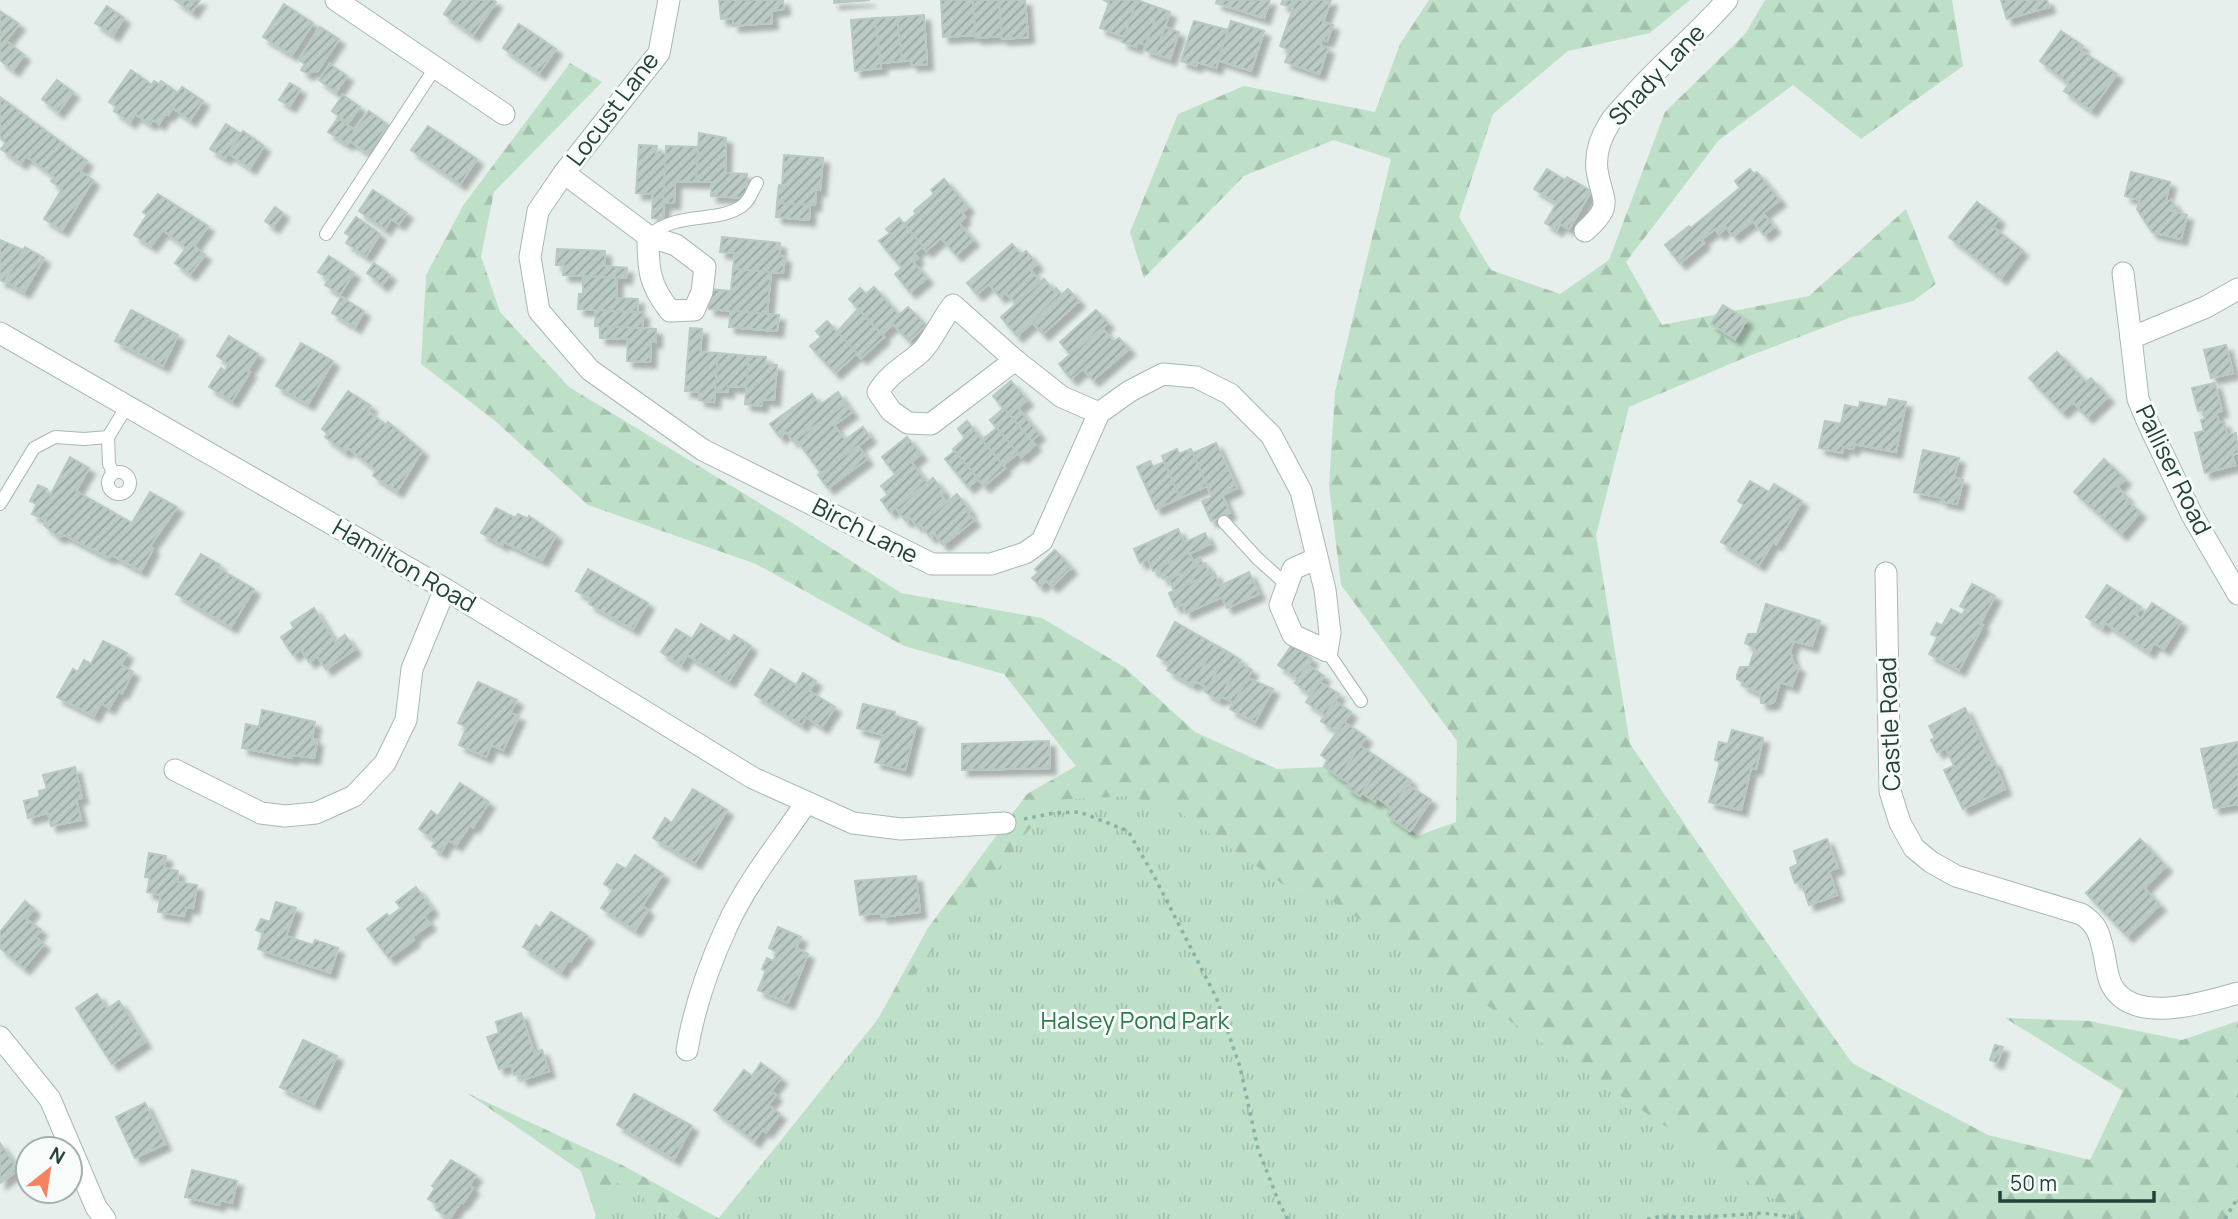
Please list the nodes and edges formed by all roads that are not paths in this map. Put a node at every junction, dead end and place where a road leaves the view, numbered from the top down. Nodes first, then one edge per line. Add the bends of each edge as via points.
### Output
1 (336, 0) edge
2 (668, 0) edge
3 (1727, 0) edge
4 (435, 68) junction
5 (504, 114) dead end
6 (564, 173) junction
7 (757, 183) dead end
8 (538, 211) joint
9 (1585, 231) dead end
10 (326, 234) dead end
11 (648, 236) joint
12 (2123, 273) dead end
13 (2238, 289) edge
14 (0, 333) edge
15 (2131, 338) junction
16 (1015, 360) junction
17 (127, 406) junction
18 (1099, 413) junction
19 (108, 438) junction
20 (113, 473) dead end
21 (0, 504) edge
22 (1224, 522) dead end
23 (1317, 558) junction
24 (1886, 572) dead end
25 (1287, 585) junction
26 (445, 589) junction
27 (2238, 594) edge
28 (1327, 651) junction
29 (1361, 701) dead end
30 (174, 770) dead end
31 (806, 803) junction
32 (1005, 823) road end
33 (2238, 993) edge
34 (0, 1037) edge
35 (687, 1050) dead end
36 (105, 1219) edge

1 - 4 street
2 - 6 street, Locust Lane via 659,53
3 - 9 street, Shady Lane via 1609,122 1598,148 1604,206 1601,217
4 - 5 street
4 - 10 lane
6 - 8 street, Locust Lane
6 - 11 street
7 - 11 lane via 740,207 676,221
8 - 18 street, Birch Lane via 530,257 538,311 590,370 703,450 932,564 991,564 1025,553 1042,541
12 - 15 street, Palliser Road
13 - 15 street
14 - 17 street, Hamilton Road
15 - 27 street, Palliser Road via 2138,399 2192,515
16 - 16 street via 953,305 924,349 878,391 891,411 908,423 931,424
16 - 18 street via 1062,397
17 - 19 lane
17 - 26 street, Hamilton Road
18 - 23 street via 1163,374 1196,377 1230,394 1271,435 1301,491
19 - 20 lane
19 - 21 lane via 55,437 34,448
22 - 25 lane
23 - 25 street via 1293,569
23 - 28 street via 1330,633
24 - 33 street, Castle Road via 1890,791 1914,848 1955,877 2090,919 2099,930 2111,984 2124,1001 2139,1007 2193,1006
25 - 28 street via 1280,605 1293,635
26 - 30 street via 412,669 405,720 384,764 354,796 316,813 261,813
26 - 31 street, Hamilton Road via 752,778
28 - 29 lane
31 - 32 street, Hamilton Road via 853,823 901,829
31 - 35 street via 728,925 693,1016
34 - 36 street via 50,1099

